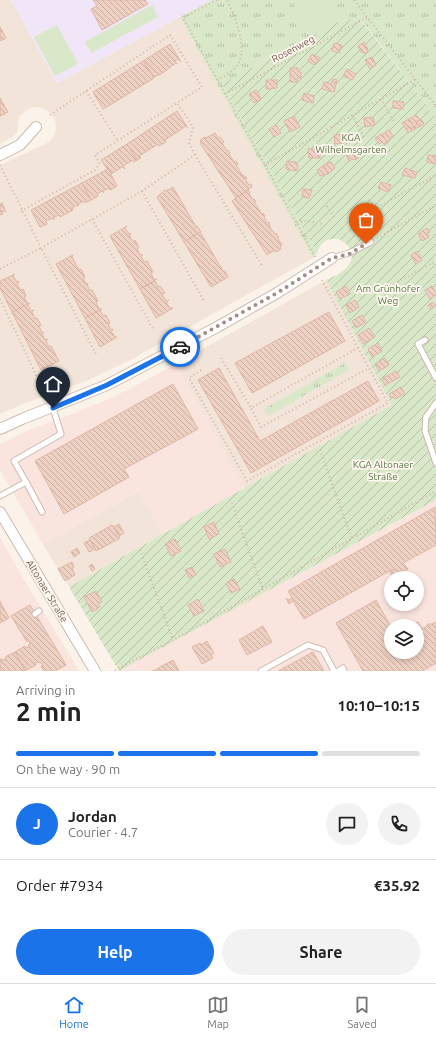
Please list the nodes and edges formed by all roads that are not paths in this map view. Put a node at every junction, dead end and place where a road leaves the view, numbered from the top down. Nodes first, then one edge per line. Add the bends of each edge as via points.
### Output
1 (36, 127) dead end
2 (0, 154) edge
3 (370, 242) road end
4 (332, 258) joint
5 (425, 340) dead end
6 (436, 378) edge
7 (436, 403) edge
8 (53, 408) junction
9 (0, 429) edge
10 (436, 463) edge
11 (26, 482) junction
12 (0, 496) edge
13 (0, 512) edge
14 (42, 512) dead end
15 (95, 671) edge
16 (261, 671) edge
17 (334, 671) edge
18 (338, 671) edge
19 (344, 671) edge

1 - 2 street via 20,145
3 - 4 lane via 349,254
4 - 8 street via 277,293 162,357 107,385
5 - 6 lane via 418,344
7 - 10 lane via 426,418 425,431
8 - 9 street
8 - 11 lane via 61,434 14,461
11 - 12 lane
11 - 14 lane
13 - 15 street, Altonaer Straße
16 - 17 lane via 308,645 323,650
18 - 19 lane via 343,668

